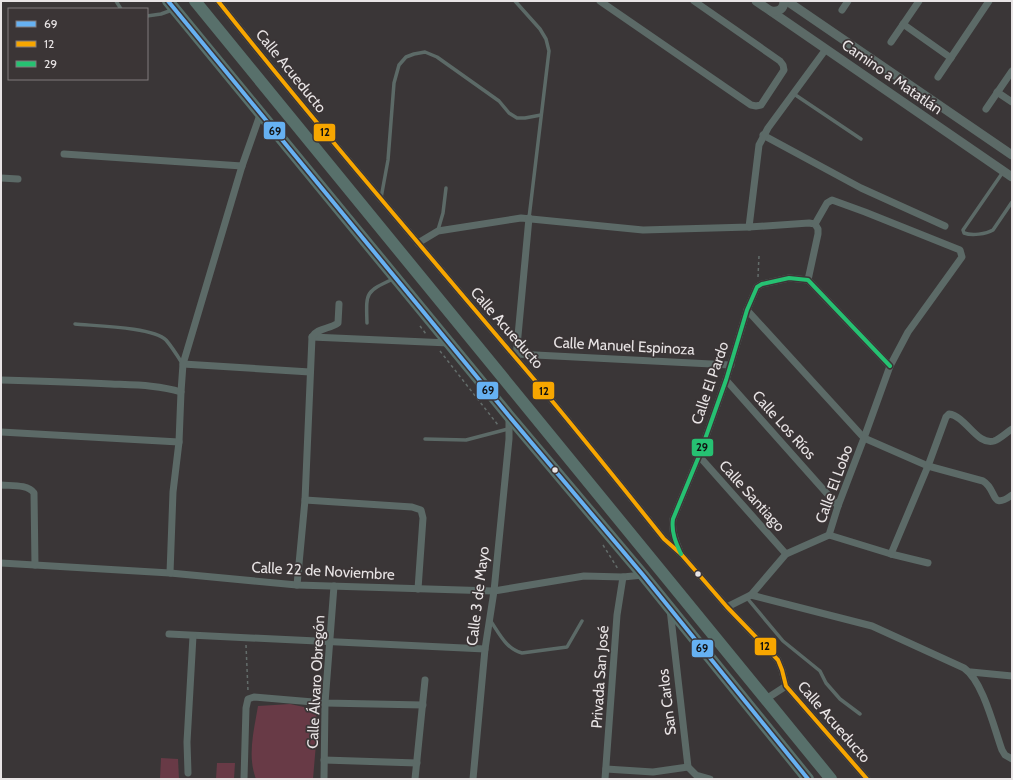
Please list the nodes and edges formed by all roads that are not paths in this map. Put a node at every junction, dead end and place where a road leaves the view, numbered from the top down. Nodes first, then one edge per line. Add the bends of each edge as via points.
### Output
1 (195, 1) edge
2 (218, 1) edge
3 (515, 1) edge
4 (600, 1) edge
5 (694, 1) edge
6 (757, 1) edge
7 (784, 1) edge
8 (788, 1) edge
9 (848, 1) edge
10 (919, 1) edge
11 (989, 1) edge
12 (172, 5) edge
13 (842, 10) dead end
14 (771, 11) junction
15 (148, 16) edge
16 (903, 24) junction
17 (891, 42) dead end
18 (826, 49) junction
19 (951, 58) junction
20 (1012, 71) edge
21 (938, 77) dead end
22 (275, 86) junction
23 (997, 92) junction
24 (794, 94) junction
25 (1012, 102) edge
26 (986, 108) dead end
27 (261, 112) junction
28 (541, 115) junction
29 (763, 136) junction
30 (861, 139) dead end
31 (64, 154) dead end
32 (1012, 155) edge
33 (242, 166) junction
34 (1004, 171) junction
35 (1012, 177) edge
36 (1, 178) edge
37 (18, 179) dead end
38 (446, 188) dead end
39 (381, 199) junction
40 (1012, 202) edge
41 (530, 218) junction
42 (815, 224) junction
43 (945, 226) dead end
44 (749, 227) junction
45 (438, 232) junction
46 (418, 243) junction
47 (396, 278) junction
48 (808, 280) junction
49 (338, 304) dead end
50 (747, 310) junction
51 (367, 322) dead end
52 (75, 324) dead end
53 (312, 338) junction
54 (449, 343) junction
55 (516, 355) junction
56 (184, 364) junction
57 (731, 365) junction
58 (890, 366) junction
59 (310, 372) junction
60 (1, 380) edge
61 (726, 380) junction
62 (181, 392) junction
63 (509, 416) junction
64 (509, 429) junction
65 (1012, 429) edge
66 (1, 432) edge
67 (864, 438) junction
68 (425, 439) dead end
69 (179, 442) junction
70 (699, 456) junction
71 (928, 466) junction
72 (1, 485) edge
73 (1012, 495) edge
74 (305, 500) junction
75 (838, 506) junction
76 (829, 535) junction
77 (681, 554) junction
78 (786, 554) junction
79 (891, 554) junction
80 (1, 563) edge
81 (928, 563) dead end
82 (36, 565) junction
83 (170, 573) junction
84 (643, 575) junction
85 (622, 577) junction
86 (298, 585) junction
87 (334, 586) junction
88 (418, 589) junction
89 (494, 591) junction
90 (749, 597) junction
91 (727, 607) junction
92 (670, 609) junction
93 (489, 619) junction
94 (582, 620) dead end
95 (168, 634) dead end
96 (193, 636) junction
97 (330, 642) junction
98 (485, 649) junction
99 (971, 672) junction
100 (1012, 676) edge
101 (425, 680) dead end
102 (786, 686) junction
103 (766, 699) junction
104 (325, 703) junction
105 (423, 705) junction
106 (860, 714) dead end
107 (1012, 759) edge
108 (324, 760) junction
109 (417, 763) junction
110 (688, 767) junction
111 (606, 769) junction
112 (188, 773) dead end
113 (804, 777) edge
114 (244, 779) edge
115 (324, 779) edge
116 (415, 779) edge
117 (473, 779) edge
118 (605, 779) edge
119 (710, 779) edge
120 (831, 779) edge
121 (867, 779) edge

1 - 22 highway
2 - 22 street, Calle Acueducto
3 - 28 lane via 540,29 549,51
4 - 5 street via 751,105 761,105 784,70 783,65
6 - 14 street, Camino a Matatlán
7 - 14 street via 780,11
8 - 32 street, Camino a Matatlán
9 - 13 street
10 - 16 street
11 - 19 street
12 - 15 lane via 161,14
12 - 27 highway
14 - 18 street, Camino a Matatlán
16 - 17 street
16 - 19 street
18 - 24 street
18 - 34 street, Camino a Matatlán
19 - 21 street
20 - 23 street
22 - 39 street, Calle Acueducto
22 - 103 highway
23 - 25 street
23 - 26 street
24 - 29 street
24 - 30 lane
27 - 33 street
27 - 47 highway
28 - 39 lane via 516,118 499,101 437,56 425,52 406,57 399,65 394,83 388,160
28 - 41 lane
29 - 43 street via 861,188
29 - 44 street via 759,145
31 - 33 street
33 - 56 street
34 - 35 street, Camino a Matatlán
34 - 40 lane via 963,230 964,233 993,230
36 - 37 street
38 - 45 lane
39 - 46 street, Calle Acueducto
41 - 44 street via 643,230
41 - 45 street
41 - 55 street
42 - 44 street
42 - 48 street via 818,234
42 - 58 street, Calle El Lobo via 827,203 832,200 960,250 962,257 908,332
45 - 46 street
46 - 55 street, Calle Acueducto
47 - 51 lane via 367,296
47 - 54 highway
48 - 50 street, Calle El Pardo via 789,278 762,284 757,287
48 - 58 street
49 - 53 street via 338,322 318,331
50 - 57 street, Calle El Pardo
50 - 67 street
52 - 56 lane via 156,334 165,339
53 - 54 street
53 - 59 street
54 - 63 highway
55 - 57 street, Calle Manuel Espinoza
55 - 77 street, Calle Acueducto via 664,539
56 - 59 street
56 - 62 street
57 - 61 street, Calle El Pardo
58 - 67 street, Calle El Lobo
59 - 74 street
60 - 62 street via 134,385
61 - 70 street, Calle El Pardo
61 - 75 street, Calle Los Ríos
62 - 69 street
63 - 64 street, Calle 3 de Mayo
63 - 84 highway
64 - 68 lane via 466,440
64 - 89 street, Calle 3 de Mayo
65 - 71 street via 994,441 986,441 958,416 949,414 944,420
66 - 69 street
67 - 71 street
67 - 75 street, Calle El Lobo
69 - 83 street via 173,492
70 - 77 street, Calle El Pardo via 673,519 674,537
70 - 78 street, Calle Santiago
71 - 73 street via 982,481 1000,502
71 - 79 street
72 - 82 street via 26,487 34,493
74 - 86 street
74 - 88 street via 412,507 421,510 423,518
75 - 76 street, Calle El Lobo
76 - 78 street, Calle El Lobo
76 - 79 street
77 - 91 street, Calle Acueducto
78 - 90 street, Calle El Lobo
79 - 81 street
80 - 82 street, Calle 22 de Noviembre
82 - 83 street, Calle 22 de Noviembre
83 - 86 street, Calle 22 de Noviembre
84 - 85 street, Calle 22 de Noviembre
84 - 92 highway
85 - 89 street, Calle 22 de Noviembre via 584,576
85 - 111 street, Privada San José
86 - 87 street, Calle 22 de Noviembre
87 - 88 street, Calle 22 de Noviembre
87 - 97 street, Calle Álvaro Obregón
88 - 89 street, Calle 22 de Noviembre
89 - 93 street, Calle 3 de Mayo
90 - 91 street, Calle El Lobo
90 - 99 street via 872,626
90 - 106 lane via 783,641 820,671 840,699
91 - 102 street, Calle Acueducto via 778,660
92 - 110 street, San Carlos
92 - 113 highway
93 - 94 lane via 509,647 522,653 567,647
93 - 98 street, Calle 3 de Mayo
95 - 96 street
96 - 97 street
96 - 112 street via 187,742
97 - 98 street
97 - 104 street, Calle Álvaro Obregón
98 - 117 street, Calle 3 de Mayo
99 - 100 street
99 - 107 street via 980,688 1002,750
101 - 105 street
102 - 103 street
102 - 121 street, Calle Acueducto
103 - 120 highway
104 - 105 street
104 - 108 street, Calle Álvaro Obregón
104 - 114 street via 254,697 248,699
105 - 109 street
108 - 109 street
108 - 115 street, Calle Álvaro Obregón
109 - 116 street
110 - 111 street via 652,772
110 - 119 street via 696,775
111 - 118 street, Privada San José

